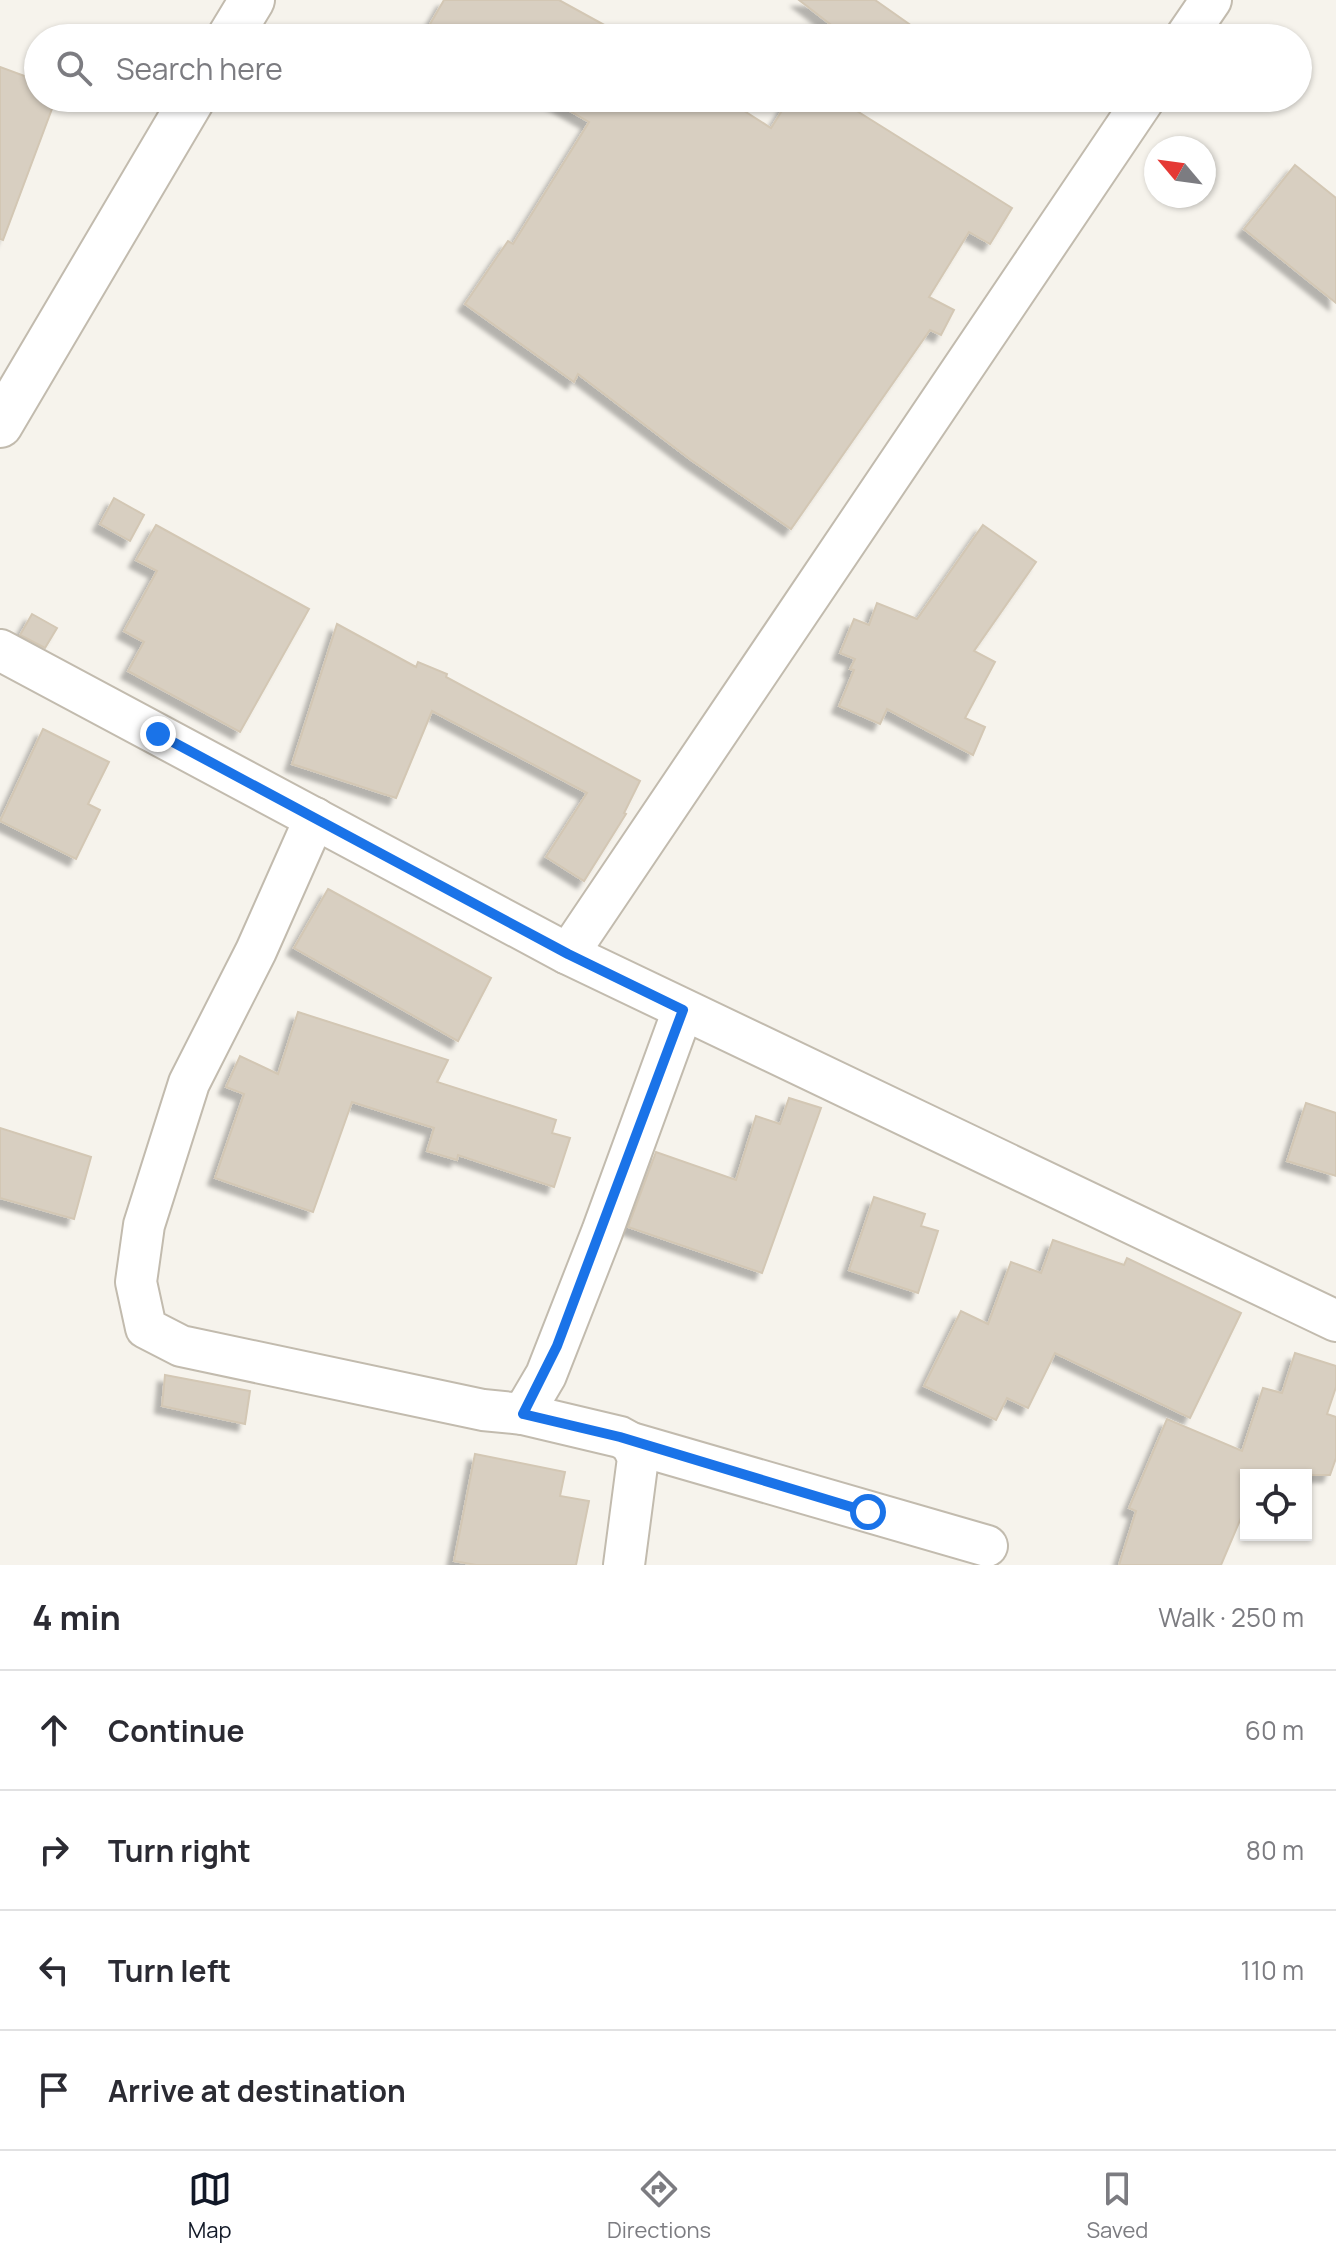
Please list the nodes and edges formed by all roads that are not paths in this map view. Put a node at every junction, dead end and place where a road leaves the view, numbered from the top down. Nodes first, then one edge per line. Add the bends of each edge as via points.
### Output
1 (252, 0) edge
2 (1211, 0) edge
3 (237, 24) edge
4 (1195, 24) edge
5 (185, 112) edge
6 (1136, 112) edge
7 (0, 425) edge
8 (0, 650) edge
9 (315, 818) junction
10 (568, 954) junction
11 (683, 1010) junction
12 (1336, 1321) edge
13 (523, 1414) junction
14 (631, 1443) junction
15 (987, 1546) dead end
16 (624, 1565) edge

1 - 3 street
2 - 4 street
5 - 7 street
6 - 10 street
8 - 9 street
9 - 10 street
9 - 13 street via 189,1083 144,1225 136,1282 146,1328 181,1346
10 - 11 street
11 - 12 street
11 - 13 street via 557,1346
13 - 14 street
14 - 15 street
14 - 16 street via 638,1458

